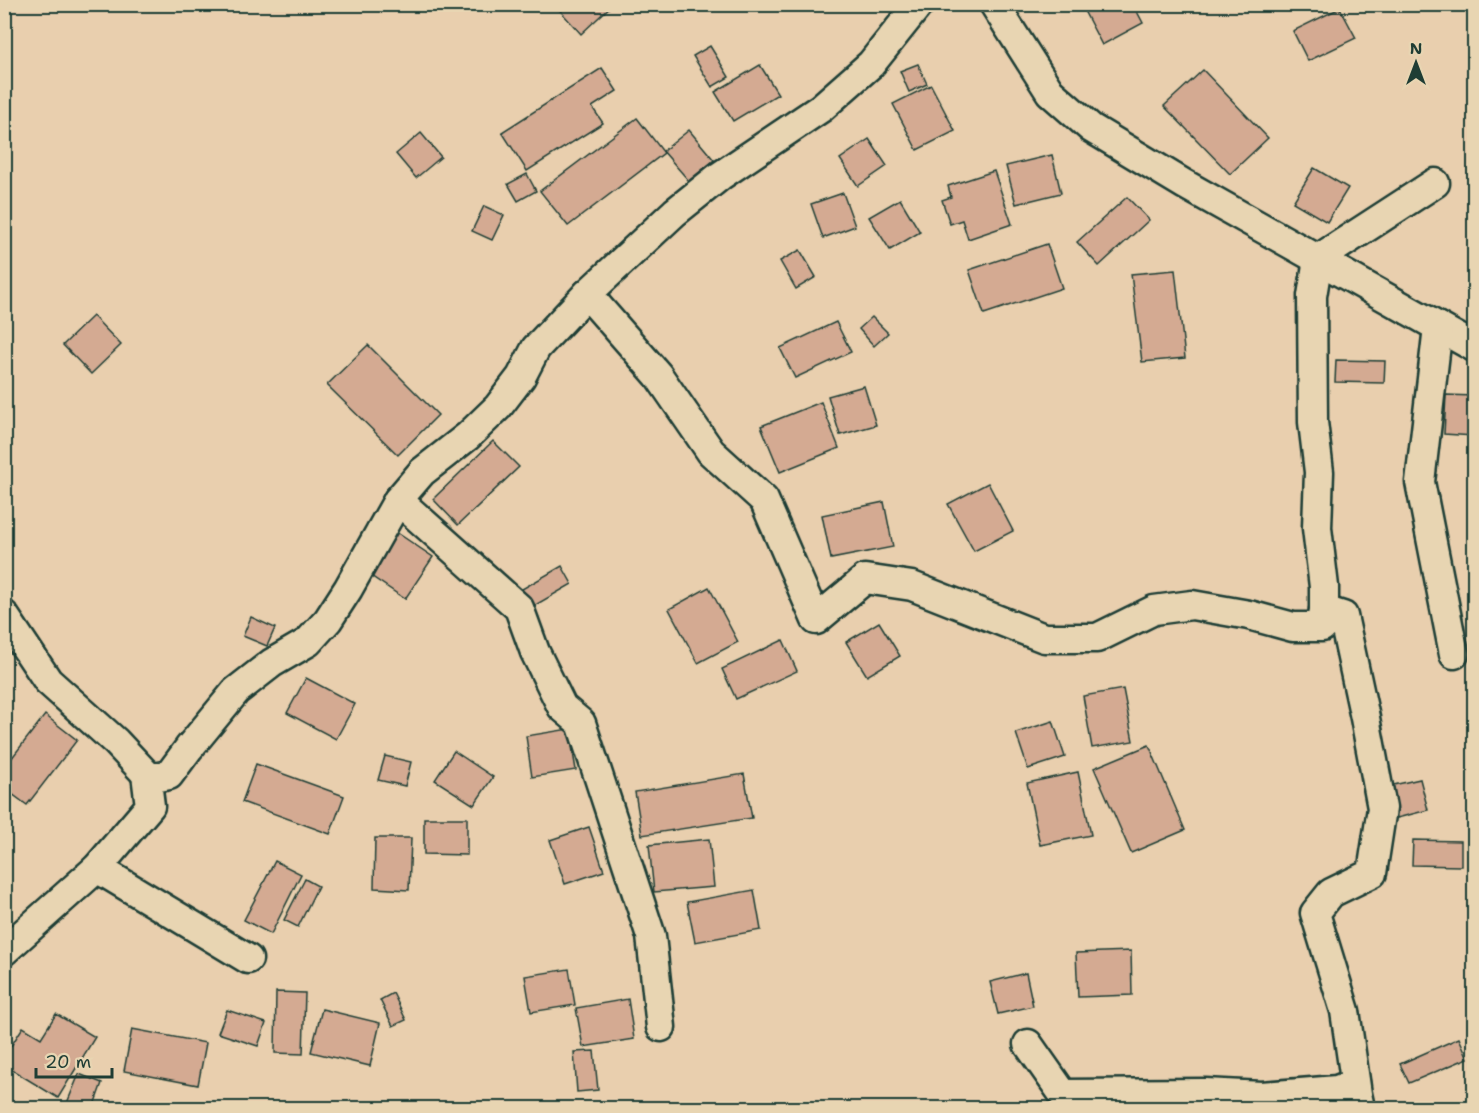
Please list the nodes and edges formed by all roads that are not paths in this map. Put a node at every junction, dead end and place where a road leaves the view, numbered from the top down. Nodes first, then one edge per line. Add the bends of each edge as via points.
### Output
1 (919, 4) edge
2 (994, 4) edge
3 (1434, 183) dead end
4 (1318, 259) junction
5 (587, 294) junction
6 (1438, 327) junction
7 (1474, 348) edge
8 (398, 500) junction
9 (1324, 610) junction
10 (4, 615) edge
11 (1454, 654) dead end
12 (146, 774) junction
13 (97, 868) junction
14 (4, 951) edge
15 (248, 959) dead end
16 (661, 1027) dead end
17 (1028, 1044) dead end
18 (1358, 1096) edge

1 - 5 street via 872,64 821,108 720,176 675,212
2 - 4 street via 1050,92 1090,128
3 - 4 street
4 - 6 street
4 - 9 street via 1312,296 1313,422 1319,472 1317,528
5 - 8 street via 536,348 521,377 498,407 422,472
5 - 9 street via 658,375 711,452 764,500 816,620 865,579 912,586 1044,638 1097,638 1154,610 1192,605 1293,627 1322,627
6 - 7 street
6 - 11 street via 1420,482
8 - 12 street via 348,590 308,642 236,691 169,775 154,778
8 - 16 street via 519,608 535,652 562,706 581,723 651,936
9 - 18 street via 1343,616 1382,808 1372,873 1330,893 1315,913 1346,1011
10 - 12 street via 48,681
12 - 13 street via 150,806
13 - 14 street
13 - 15 street
17 - 18 street via 1063,1094 1262,1096 1337,1090

